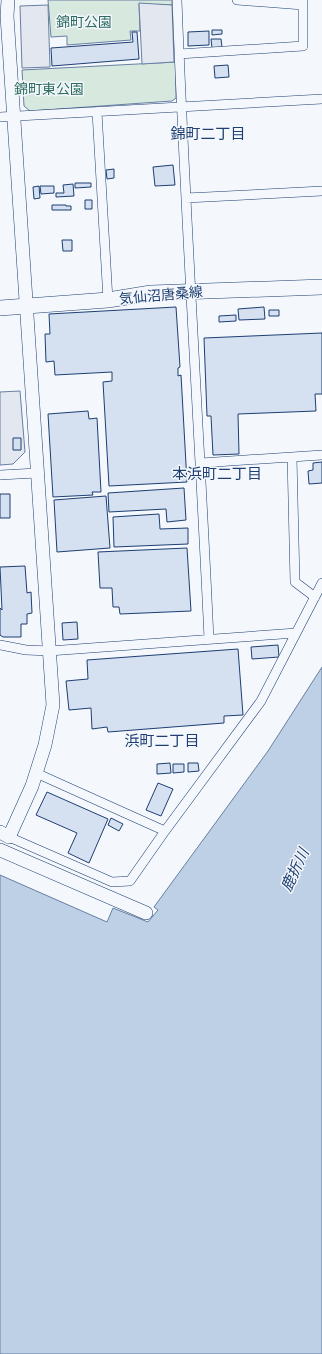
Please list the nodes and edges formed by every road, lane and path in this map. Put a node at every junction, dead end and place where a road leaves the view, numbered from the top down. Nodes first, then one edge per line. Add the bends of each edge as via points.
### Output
1 (8, 0) edge
2 (177, 0) edge
3 (237, 0) edge
4 (303, 3) edge
5 (179, 54) junction
6 (322, 99) edge
7 (181, 106) junction
8 (97, 112) junction
9 (14, 116) junction
10 (0, 117) edge
11 (322, 191) edge
12 (186, 198) junction
13 (322, 287) edge
14 (191, 291) junction
15 (108, 300) junction
16 (27, 306) junction
17 (0, 308) edge
18 (322, 455) edge
19 (292, 457) junction
20 (201, 463) junction
21 (37, 473) junction
22 (0, 475) edge
23 (322, 583) edge
24 (315, 597) junction
25 (296, 633) junction
26 (209, 639) junction
27 (0, 645) edge
28 (49, 651) junction
29 (36, 773) junction
30 (165, 830) junction
31 (4, 834) edge
32 (0, 850) edge
33 (146, 913) dead end

1 - 9 street
2 - 5 street
3 - 4 street
4 - 5 street via 303,46
5 - 7 street
6 - 7 street
7 - 8 street
7 - 12 street
8 - 9 street
8 - 15 street
9 - 10 street
9 - 16 street
11 - 12 street
12 - 14 street
13 - 14 main road, 気仙沼唐桑線
14 - 15 main road, 気仙沼唐桑線 via 151,293
14 - 20 street
15 - 16 main road, 気仙沼唐桑線
16 - 17 main road, 気仙沼唐桑線
16 - 21 street
18 - 19 street
19 - 20 street
19 - 24 street via 295,582
20 - 26 street
21 - 22 street
21 - 28 street
23 - 24 street
24 - 25 street
25 - 26 street
25 - 30 street via 261,701
26 - 28 street
27 - 28 street
28 - 29 street via 53,705
29 - 30 street
29 - 31 street via 32,786
30 - 31 street via 130,881 112,882
32 - 33 street

